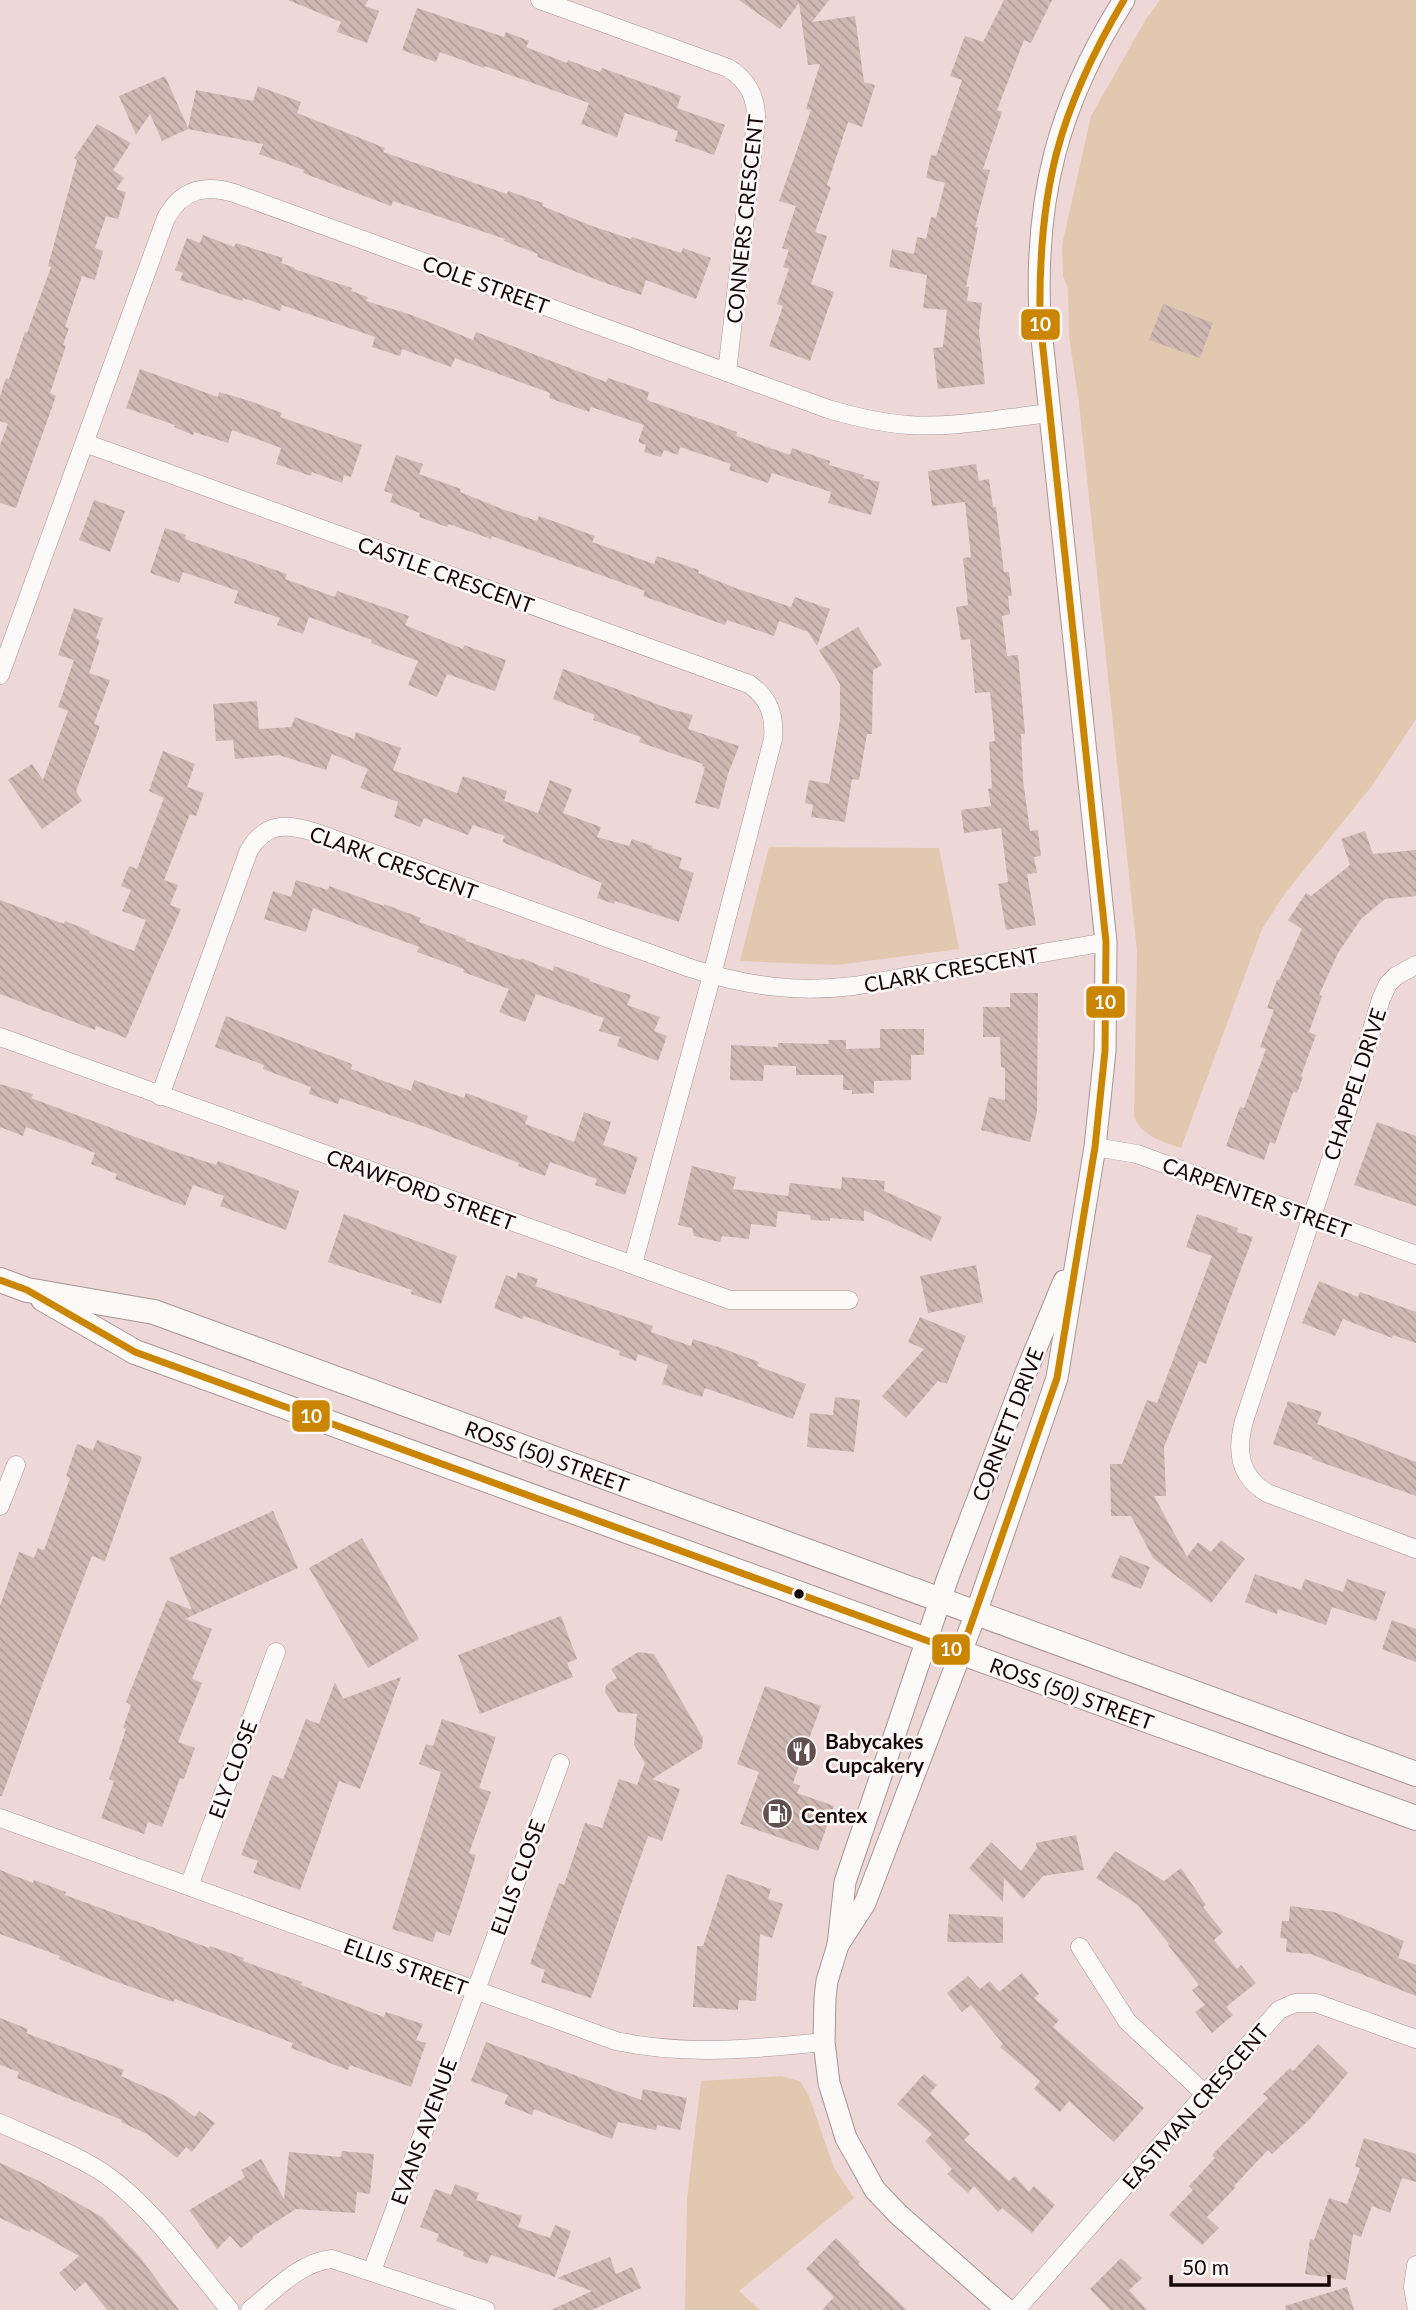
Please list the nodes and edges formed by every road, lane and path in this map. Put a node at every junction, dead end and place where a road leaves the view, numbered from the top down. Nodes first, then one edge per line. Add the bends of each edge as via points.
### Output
1 (540, 0) edge
2 (1124, 0) edge
3 (727, 372) junction
4 (1050, 413) junction
5 (85, 443) junction
6 (0, 675) edge
7 (1106, 942) junction
8 (1416, 965) edge
9 (712, 975) junction
10 (0, 1037) edge
11 (160, 1096) junction
12 (1095, 1147) junction
13 (1311, 1217) junction
14 (1076, 1250) junction
15 (1416, 1255) edge
16 (632, 1264) junction
17 (0, 1280) edge
18 (27, 1290) junction
19 (849, 1300) dead end
20 (16, 1465) dead end
21 (0, 1506) edge
22 (1416, 1549) edge
23 (940, 1600) junction
24 (976, 1613) junction
25 (926, 1640) junction
26 (275, 1652) dead end
27 (961, 1653) junction
28 (560, 1763) dead end
29 (1416, 1774) edge
30 (0, 1818) edge
31 (1416, 1818) edge
32 (189, 1886) junction
33 (838, 1945) junction
34 (1080, 1947) dead end
35 (475, 1992) junction
36 (1416, 2039) edge
37 (824, 2042) junction
38 (1205, 2094) junction
39 (0, 2123) edge
40 (1416, 2265) edge
41 (372, 2271) junction
42 (1416, 2305) edge
43 (230, 2310) edge
44 (250, 2310) edge
45 (486, 2310) edge
46 (1007, 2310) edge
47 (1016, 2310) edge

1 - 3 street, CONNERS CRESCENT via 728,68 753,93 756,122
2 - 4 street, CORNETT DRIVE via 1093,53 1064,119 1044,200 1038,285
3 - 4 street, COLE STREET via 828,409 892,423 928,425
3 - 5 street, COLE STREET via 233,193 198,189 180,198 166,218
4 - 7 street, CORNETT DRIVE
5 - 6 street
5 - 9 street, CASTLE CRESCENT via 758,691 770,708 773,740
7 - 9 street, CLARK CRESCENT via 833,989 782,989
7 - 12 street, CORNETT DRIVE via 1105,1051
8 - 13 street, CHAPPEL DRIVE via 1396,976 1381,999
9 - 11 street, CLARK CRESCENT via 314,832 276,827 248,850
9 - 16 street
10 - 11 street, CRAWFORD STREET
11 - 16 street, CRAWFORD STREET
12 - 13 street, CARPENTER STREET via 1137,1154
12 - 14 street, CORNETT DRIVE
13 - 15 street, CARPENTER STREET
13 - 22 street, CHAPPEL DRIVE via 1244,1421 1239,1444 1243,1470 1267,1493
14 - 23 street, CORNETT DRIVE
14 - 24 street, CORNETT DRIVE via 1057,1378
16 - 19 street, CRAWFORD STREET via 730,1300
17 - 18 main road, ROSS (50) STREET
18 - 23 main road, ROSS (50) STREET via 154,1312
18 - 25 main road, ROSS (50) STREET via 135,1352
20 - 21 street
23 - 24 main road, ROSS (50) STREET
23 - 25 street, CORNETT DRIVE
24 - 27 street, CORNETT DRIVE
24 - 29 main road, ROSS (50) STREET
25 - 27 main road, ROSS (50) STREET
25 - 33 street, CORNETT DRIVE via 845,1882
26 - 32 street, ELY CLOSE
27 - 31 main road, ROSS (50) STREET
27 - 33 street, CORNETT DRIVE via 866,1902
28 - 35 street, ELLIS CLOSE
30 - 32 street, ELLIS STREET
32 - 35 street, ELLIS STREET
33 - 37 street via 827,1981
34 - 38 street via 1127,2021
35 - 37 street, ELLIS STREET via 615,2041 667,2050
35 - 41 street, EVANS AVENUE
36 - 38 street, EASTMAN CRESCENT via 1316,2003 1295,2003 1273,2017
37 - 46 street via 837,2112 875,2190
38 - 47 street, EASTMAN CRESCENT
39 - 43 street via 81,2160 122,2187
40 - 42 street
41 - 44 street via 332,2259 318,2260
41 - 45 street

